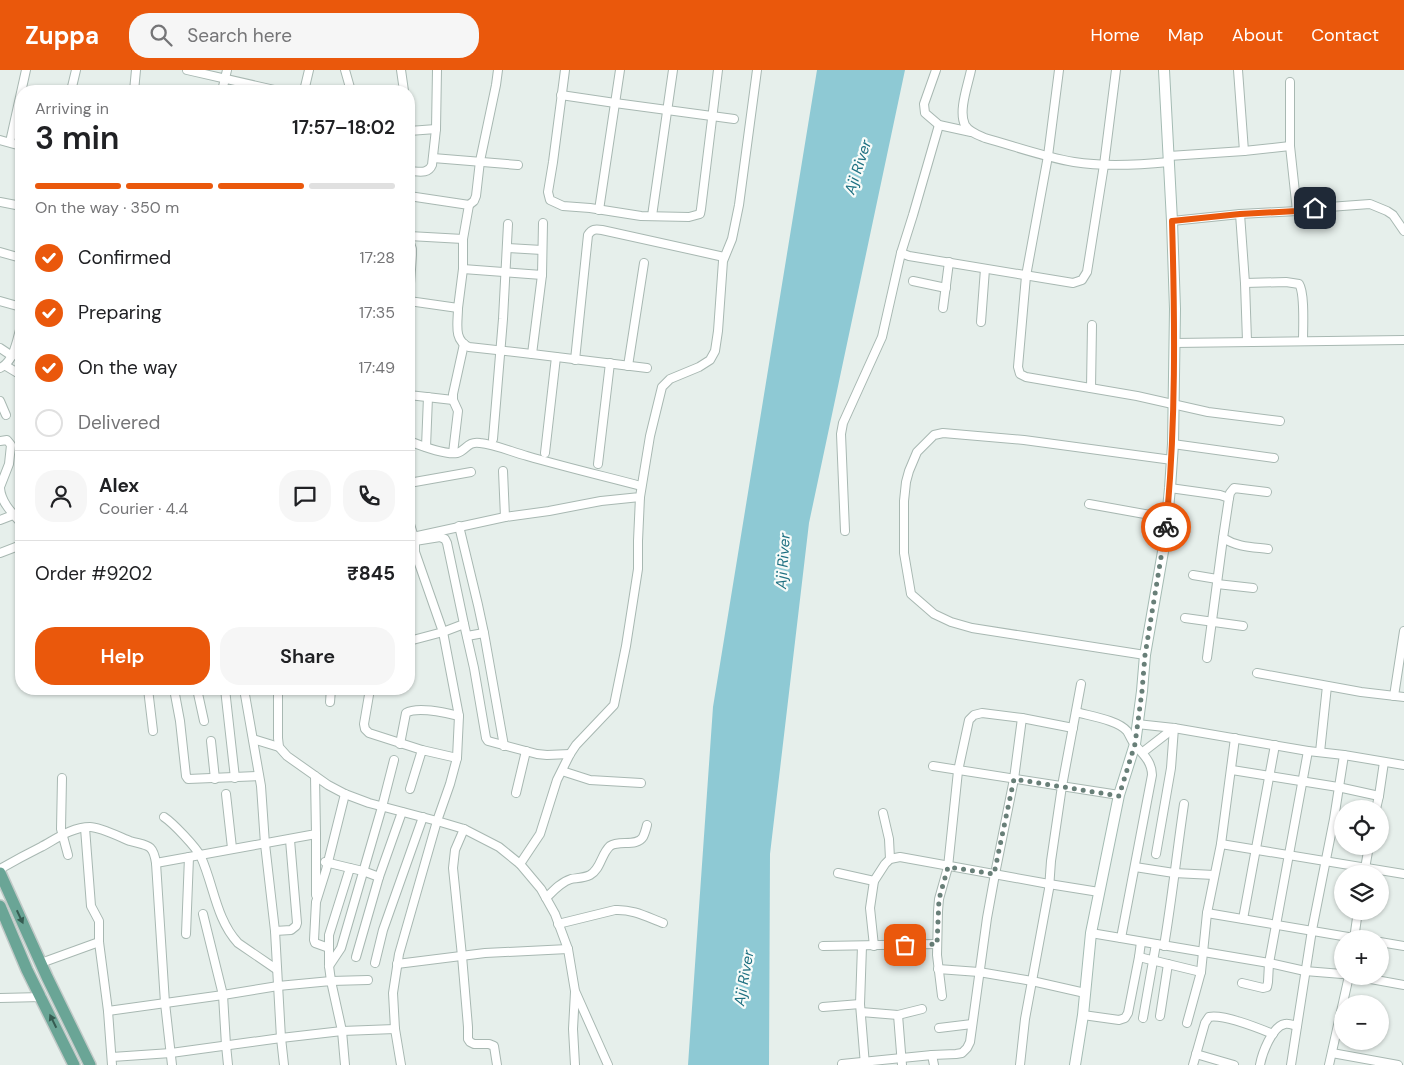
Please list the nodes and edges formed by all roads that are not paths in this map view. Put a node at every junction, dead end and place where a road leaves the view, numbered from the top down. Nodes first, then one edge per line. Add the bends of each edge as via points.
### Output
1 (26, 70) edge
2 (76, 70) edge
3 (136, 70) edge
4 (187, 70) edge
5 (227, 70) edge
6 (309, 70) edge
7 (345, 70) edge
8 (402, 70) edge
9 (436, 70) edge
10 (498, 70) edge
11 (564, 70) edge
12 (620, 70) edge
13 (672, 70) edge
14 (718, 70) edge
15 (757, 70) edge
16 (936, 70) edge
17 (971, 70) edge
18 (1059, 70) edge
19 (1116, 70) edge
20 (1164, 70) edge
21 (1238, 70) edge
22 (225, 79) junction
23 (1290, 82) dead end
24 (23, 85) edge
25 (72, 85) edge
26 (135, 85) edge
27 (224, 85) edge
28 (252, 85) edge
29 (305, 85) edge
30 (349, 85) edge
31 (403, 85) edge
32 (561, 95) junction
33 (615, 103) junction
34 (668, 110) junction
35 (711, 116) junction
36 (734, 119) dead end
37 (15, 120) edge
38 (940, 125) junction
39 (436, 130) junction
40 (415, 131) edge
41 (973, 132) junction
42 (0, 140) edge
43 (10, 142) junction
44 (15, 144) edge
45 (1290, 146) junction
46 (1244, 150) junction
47 (1048, 156) junction
48 (433, 158) junction
49 (1169, 159) junction
50 (480, 161) junction
51 (1104, 164) junction
52 (518, 165) dead end
53 (415, 171) edge
54 (415, 197) edge
55 (0, 202) edge
56 (15, 205) edge
57 (470, 206) junction
58 (599, 210) junction
59 (1297, 211) junction
60 (1240, 214) junction
61 (652, 216) junction
62 (1172, 221) junction
63 (543, 223) dead end
64 (508, 224) dead end
65 (1404, 230) edge
66 (415, 238) edge
67 (463, 239) junction
68 (507, 248) junction
69 (542, 250) junction
70 (0, 252) edge
71 (901, 252) junction
72 (15, 256) edge
73 (724, 257) junction
74 (644, 262) dead end
75 (949, 262) junction
76 (463, 269) junction
77 (985, 269) junction
78 (505, 273) junction
79 (542, 276) junction
80 (1026, 276) junction
81 (913, 281) dead end
82 (1245, 283) junction
83 (946, 288) junction
84 (0, 301) edge
85 (415, 301) edge
86 (15, 305) edge
87 (458, 308) junction
88 (944, 308) dead end
89 (981, 322) dead end
90 (1092, 325) dead end
91 (1404, 340) edge
92 (1247, 341) junction
93 (1303, 341) junction
94 (1174, 343) junction
95 (464, 344) junction
96 (15, 346) edge
97 (0, 348) edge
98 (500, 350) junction
99 (532, 354) junction
100 (12, 356) junction
101 (556, 357) junction
102 (575, 360) junction
103 (610, 363) junction
104 (628, 366) junction
105 (3, 367) edge
106 (647, 368) dead end
107 (15, 372) edge
108 (1091, 388) junction
109 (415, 396) edge
110 (428, 397) junction
111 (453, 400) junction
112 (0, 401) edge
113 (1172, 405) junction
114 (6, 416) dead end
115 (1280, 421) dead end
116 (493, 439) dead end
117 (0, 441) edge
118 (415, 443) edge
119 (1173, 444) junction
120 (426, 447) junction
121 (545, 452) dead end
122 (453, 453) junction
123 (1274, 458) dead end
124 (1172, 460) junction
125 (598, 464) dead end
126 (4, 471) edge
127 (503, 471) dead end
128 (470, 472) dead end
129 (415, 481) edge
130 (641, 486) junction
131 (0, 487) edge
132 (1170, 488) junction
133 (1267, 492) dead end
134 (640, 497) junction
135 (1229, 498) junction
136 (1089, 504) dead end
137 (13, 515) joint
138 (505, 517) junction
139 (1167, 518) junction
140 (0, 520) edge
141 (459, 526) junction
142 (845, 531) dead end
143 (1223, 538) junction
144 (415, 539) edge
145 (415, 539) edge
146 (15, 548) edge
147 (1268, 549) dead end
148 (0, 553) edge
149 (415, 561) edge
150 (1193, 576) dead end
151 (1217, 581) junction
152 (1253, 588) dead end
153 (1185, 618) dead end
154 (1212, 622) junction
155 (464, 624) junction
156 (1243, 626) dead end
157 (1404, 631) edge
158 (443, 632) junction
159 (484, 633) junction
160 (467, 636) junction
161 (415, 639) edge
162 (1145, 655) junction
163 (1207, 658) dead end
164 (1257, 673) dead end
165 (1081, 684) dead end
166 (1327, 686) junction
167 (149, 695) edge
168 (175, 695) edge
169 (198, 695) edge
170 (225, 695) edge
171 (245, 695) edge
172 (278, 695) edge
173 (331, 695) edge
174 (369, 695) edge
175 (1394, 696) junction
176 (1404, 696) edge
177 (330, 702) dead end
178 (1076, 712) junction
179 (459, 716) junction
180 (1022, 718) junction
181 (204, 721) dead end
182 (1138, 724) junction
183 (1073, 728) junction
184 (1174, 728) junction
185 (153, 731) dead end
186 (1235, 738) junction
187 (253, 740) junction
188 (211, 741) dead end
189 (400, 744) junction
190 (1135, 744) junction
191 (1275, 744) junction
192 (504, 746) junction
193 (279, 747) junction
194 (422, 750) junction
195 (526, 751) junction
196 (1308, 751) junction
197 (1143, 752) junction
198 (1320, 752) junction
199 (570, 754) junction
200 (1344, 755) junction
201 (456, 758) junction
202 (394, 760) dead end
203 (1384, 762) junction
204 (1404, 765) edge
205 (932, 766) dead end
206 (1232, 770) junction
207 (562, 771) junction
208 (958, 771) junction
209 (259, 776) junction
210 (315, 776) junction
211 (1270, 777) junction
212 (62, 778) dead end
213 (235, 778) junction
214 (215, 779) junction
215 (1014, 779) junction
216 (1302, 782) junction
217 (641, 783) dead end
218 (1062, 786) junction
219 (1338, 788) junction
220 (410, 789) dead end
221 (516, 793) dead end
222 (226, 794) dead end
223 (345, 794) junction
224 (1119, 796) junction
225 (1380, 796) junction
226 (1379, 800) edge
227 (1184, 804) dead end
228 (382, 807) junction
229 (402, 812) junction
230 (884, 813) dead end
231 (164, 817) dead end
232 (423, 817) junction
233 (437, 821) junction
234 (647, 825) dead end
235 (84, 828) junction
236 (464, 829) junction
237 (316, 834) junction
238 (62, 835) junction
239 (290, 840) junction
240 (265, 844) junction
241 (1221, 844) junction
242 (232, 848) junction
243 (1255, 850) junction
244 (1156, 854) dead end
245 (68, 855) dead end
246 (200, 855) junction
247 (1289, 855) junction
248 (189, 857) junction
249 (890, 859) junction
250 (316, 860) junction
251 (1325, 861) junction
252 (328, 862) junction
253 (156, 863) junction
254 (520, 864) junction
255 (1341, 865) edge
256 (948, 867) junction
257 (1134, 867) junction
258 (350, 868) junction
259 (0, 869) edge
260 (363, 871) junction
261 (0, 873) edge
262 (838, 873) dead end
263 (1174, 873) junction
264 (1389, 873) edge
265 (994, 874) junction
266 (1404, 874) edge
267 (1214, 875) junction
268 (379, 877) junction
269 (874, 881) junction
270 (1049, 884) junction
271 (1099, 892) junction
272 (546, 898) junction
273 (316, 902) junction
274 (0, 906) edge
275 (1207, 913) junction
276 (203, 914) dead end
277 (1243, 919) junction
278 (4, 924) edge
279 (558, 924) junction
280 (663, 924) dead end
281 (1276, 925) junction
282 (1312, 930) junction
283 (275, 931) junction
284 (1091, 933) junction
285 (186, 934) dead end
286 (1334, 934) edge
287 (1121, 938) junction
288 (99, 942) junction
289 (1141, 942) junction
290 (937, 944) junction
291 (1389, 944) edge
292 (1160, 945) junction
293 (823, 946) dead end
294 (862, 946) junction
295 (874, 946) junction
296 (1404, 946) edge
297 (329, 948) junction
298 (568, 949) junction
299 (1204, 953) junction
300 (462, 956) junction
301 (356, 957) dead end
302 (1139, 957) junction
303 (1153, 960) junction
304 (375, 962) dead end
305 (1268, 963) junction
306 (41, 964) junction
307 (397, 964) junction
308 (1168, 964) junction
309 (329, 966) junction
310 (276, 969) junction
311 (938, 969) junction
312 (1305, 971) junction
313 (979, 972) junction
314 (1201, 972) junction
315 (1334, 973) edge
316 (368, 980) dead end
317 (332, 981) junction
318 (1032, 981) junction
319 (1389, 982) edge
320 (1242, 983) dead end
321 (1346, 985) edge
322 (1404, 985) edge
323 (278, 986) junction
324 (575, 991) junction
325 (1085, 994) junction
326 (223, 995) junction
327 (942, 996) dead end
328 (42, 997) junction
329 (0, 998) edge
330 (165, 1003) junction
331 (823, 1007) dead end
332 (860, 1008) junction
333 (922, 1010) dead end
334 (108, 1011) junction
335 (1083, 1014) junction
336 (898, 1015) junction
337 (1160, 1016) dead end
338 (1143, 1018) dead end
339 (1187, 1023) dead end
340 (972, 1024) junction
341 (1297, 1026) junction
342 (939, 1028) dead end
343 (395, 1029) junction
344 (342, 1031) junction
345 (1274, 1034) junction
346 (281, 1038) junction
347 (226, 1045) junction
348 (171, 1053) junction
349 (1332, 1053) junction
350 (932, 1054) junction
351 (1196, 1054) junction
352 (112, 1061) edge
353 (901, 1062) edge
354 (865, 1063) edge
355 (842, 1064) edge
356 (74, 1065) edge
357 (90, 1065) edge
358 (172, 1065) edge
359 (228, 1065) edge
360 (284, 1065) edge
361 (345, 1065) edge
362 (401, 1065) edge
363 (497, 1065) edge
364 (575, 1065) edge
365 (608, 1065) edge
366 (934, 1065) edge
367 (1020, 1065) edge
368 (1075, 1065) edge
369 (1193, 1065) edge
370 (1234, 1065) edge
371 (1260, 1065) edge
372 (1291, 1065) edge
373 (1329, 1065) edge
374 (1398, 1065) edge

1 - 24 street
2 - 25 street
3 - 26 street
4 - 22 street
5 - 22 street
6 - 29 street
7 - 30 street
8 - 31 street
9 - 39 street
10 - 50 street
11 - 32 street
12 - 33 street
13 - 34 street
14 - 35 street
15 - 73 street via 739,205 732,239
16 - 38 street via 924,104 925,112
17 - 41 street via 962,109 966,126
18 - 47 street
19 - 51 street
20 - 49 main road
21 - 46 street
22 - 27 street
22 - 28 street
23 - 45 street
32 - 33 street
32 - 58 street via 548,196 563,206
33 - 34 street
33 - 58 street
34 - 35 street
34 - 61 street
35 - 36 street
35 - 61 street via 700,214 689,217
37 - 43 street
38 - 41 street
38 - 71 street
39 - 40 street
39 - 48 street
41 - 47 street
42 - 43 street
43 - 44 street
45 - 46 street
45 - 59 street
46 - 49 street
47 - 51 street
47 - 80 street
48 - 50 street
48 - 53 street via 426,172
49 - 51 street via 1135,165
49 - 62 main road
50 - 52 street
50 - 57 street via 476,196
51 - 80 street via 1087,272 1082,280 1073,283
54 - 57 street
55 - 56 street
57 - 67 street
58 - 61 street
59 - 60 street
59 - 65 street via 1370,204 1387,210
60 - 62 street
60 - 82 street
62 - 94 main road
63 - 69 street
64 - 68 street
66 - 67 street
67 - 76 street
68 - 69 street
68 - 78 street
69 - 79 street
70 - 72 street
71 - 75 street
71 - 142 street via 882,337 843,423
73 - 102 street via 591,230
73 - 130 street via 715,351 710,360 670,379 662,387
74 - 104 street
75 - 77 street
75 - 83 street
76 - 78 street
76 - 87 street
77 - 80 street
77 - 89 street
78 - 79 street
78 - 98 street
79 - 99 street
80 - 108 street via 1020,374
81 - 83 street
82 - 92 street
82 - 93 street via 1299,284
83 - 88 street
84 - 86 street
85 - 87 street
87 - 95 street via 458,338
90 - 108 street
91 - 93 street
92 - 93 street
92 - 94 street
94 - 113 main road
95 - 98 street
95 - 111 street
96 - 100 street
97 - 100 street
98 - 99 street
98 - 116 street
99 - 101 street
100 - 105 street
101 - 102 street
101 - 121 street
102 - 103 street
103 - 104 street
103 - 125 street
104 - 106 street
105 - 107 street
108 - 113 street
109 - 110 street
110 - 111 street
110 - 120 street
111 - 122 street via 458,411
112 - 114 street
113 - 115 street
113 - 119 main road
117 - 126 street via 7,440 11,445
118 - 120 street
119 - 123 street
119 - 124 main road
120 - 122 street
122 - 130 street via 478,442
124 - 132 main road
124 - 162 street via 1024,440 938,434 917,452 906,482 904,553 912,594 934,614 972,628
126 - 131 street
127 - 138 street
128 - 129 street
130 - 134 street
131 - 137 street
132 - 135 street
132 - 139 main road
133 - 135 street via 1234,488
134 - 138 street
134 - 199 street via 638,569 616,699 611,709
135 - 143 street
136 - 139 street
137 - 140 street
138 - 141 street
139 - 162 main road
141 - 144 street
141 - 159 street
143 - 147 street via 1232,544
143 - 151 street
145 - 155 street via 440,537 447,543
146 - 148 street
149 - 158 street
150 - 151 street
151 - 152 street
151 - 154 street
153 - 154 street
154 - 156 street
154 - 163 street
155 - 158 street
155 - 160 street
157 - 175 street
158 - 161 street
158 - 179 street
159 - 160 street
159 - 192 street
160 - 192 street via 486,738
162 - 182 main road
164 - 166 street
165 - 178 street
166 - 175 street
166 - 198 street
167 - 185 street
168 - 214 street via 186,776 192,780
169 - 181 street
170 - 213 street
171 - 187 street
172 - 193 street
173 - 177 street
174 - 189 street via 365,729
175 - 176 street
178 - 183 street
178 - 190 street via 1117,724 1126,730
179 - 189 street via 411,710 404,719
179 - 201 street
180 - 183 street
180 - 208 street via 974,715 968,720
180 - 215 street
182 - 184 street
182 - 190 main road
183 - 218 street
184 - 186 street
184 - 197 street
184 - 244 street via 1171,768
186 - 191 street
186 - 206 street
187 - 193 street
187 - 209 street
188 - 214 street
189 - 194 street
190 - 197 street
190 - 224 main road
191 - 196 street
191 - 211 street
192 - 195 street
193 - 210 street
194 - 201 street
194 - 220 street
195 - 199 street via 547,755
195 - 221 street
196 - 198 street
196 - 216 street
197 - 257 street via 1152,768 1152,775
198 - 200 street
199 - 207 street
200 - 203 street
200 - 219 street
201 - 233 street
202 - 228 street
203 - 204 street
203 - 225 street
205 - 208 street
206 - 211 street
206 - 241 street
207 - 217 street via 590,780
207 - 254 street via 540,834
208 - 215 street
208 - 256 street
209 - 213 street
209 - 240 street
210 - 223 street
210 - 237 street
211 - 216 street
211 - 243 street
212 - 238 street
213 - 214 street
215 - 218 street
215 - 265 street
216 - 219 street
216 - 247 street
218 - 224 street
218 - 270 street
219 - 225 street
219 - 251 street
222 - 242 street
223 - 228 street
223 - 252 street
224 - 271 main road
225 - 226 street
227 - 263 street
228 - 229 street
228 - 260 street
229 - 232 street
229 - 268 street
230 - 249 street
231 - 246 street
232 - 233 street
232 - 304 street
233 - 236 street
233 - 307 street
234 - 272 street via 642,838 611,846 591,874 562,883
235 - 238 street
235 - 253 street via 96,828 149,847 154,852
235 - 288 street via 92,906 99,921
236 - 254 street via 499,847
236 - 300 street via 453,868
237 - 239 street
237 - 250 street
238 - 245 street
238 - 259 street
239 - 240 street
239 - 283 street via 297,923 290,930
240 - 242 street
240 - 283 street
241 - 243 street
241 - 267 street
242 - 246 street
243 - 247 street
243 - 277 street
246 - 248 street
246 - 310 street via 220,916 234,938
247 - 251 street
247 - 281 street
248 - 253 street
248 - 285 street
249 - 256 street via 900,857
249 - 269 street
250 - 252 street
250 - 273 street
251 - 255 street
251 - 282 street
252 - 258 street
252 - 273 street
253 - 330 street
254 - 272 street
256 - 265 street
256 - 290 street via 939,899
257 - 263 street
257 - 287 street
258 - 260 street
258 - 297 street via 329,935
260 - 268 street
260 - 309 street via 341,948
261 -> 306 main road
262 - 269 street
263 - 267 street
263 - 292 street
264 - 266 street
265 - 270 street
265 - 313 street
267 - 275 street
268 - 301 street
269 - 295 street via 870,908
270 - 271 street
270 - 318 street
271 - 284 main road
272 - 279 street
273 - 297 street via 314,940 318,945
274 - 278 main road
275 - 277 street
275 - 299 street
276 - 326 street
277 - 281 street
278 - 328 main road
279 - 280 street via 624,910
279 - 298 street
281 - 282 street
281 - 305 street
282 - 286 street
282 - 312 street
283 - 310 street
284 - 287 street
284 - 325 main road
287 - 289 street
288 - 306 street
288 - 334 street
289 - 292 street
289 - 302 street
290 - 295 street
290 - 311 street
291 - 296 street
292 - 299 street
292 - 303 street
293 - 294 street
294 - 295 street
294 - 332 street
297 - 309 street
298 - 300 street
298 - 324 street
299 - 305 street
299 - 314 street
300 - 307 street
300 - 363 street via 468,1039 474,1044 494,1046
302 - 303 street
302 - 335 street via 1125,1018 1119,1020
303 - 308 street
303 - 338 street
305 - 312 street
305 - 320 street via 1266,987
306 - 357 main road
307 - 343 street via 393,993
308 - 314 street
308 - 337 street
309 - 317 street
310 - 323 street
311 - 313 street
311 - 327 street
312 - 315 street
312 - 341 street
313 - 318 street
313 - 340 street
314 - 339 street
316 - 317 street
317 - 323 street
317 - 344 street
318 - 325 street
318 - 367 street
319 - 322 street
321 - 349 street
323 - 326 street
323 - 346 street
324 - 364 street
324 - 365 street
325 - 335 main road
326 - 330 street
326 - 347 street
328 - 329 street
356 -> 328 main road
330 - 334 street
330 - 348 street
331 - 332 street
332 - 336 street
332 - 354 street
333 - 336 street
334 - 352 street
335 - 368 main road
336 - 353 street
340 - 342 street
340 - 350 street via 970,1042 962,1053
341 - 345 street via 1282,1024
341 - 372 street
343 - 344 street
343 - 362 street
344 - 346 street
344 - 361 street
345 - 351 street via 1226,1018 1209,1017
345 - 371 street via 1264,1050
346 - 347 street
346 - 360 street
347 - 348 street
347 - 359 street
348 - 352 street
348 - 358 street
349 - 373 street
349 - 374 street
350 - 353 street
350 - 366 street
351 - 369 street
351 - 370 street
353 - 354 street
354 - 355 street

